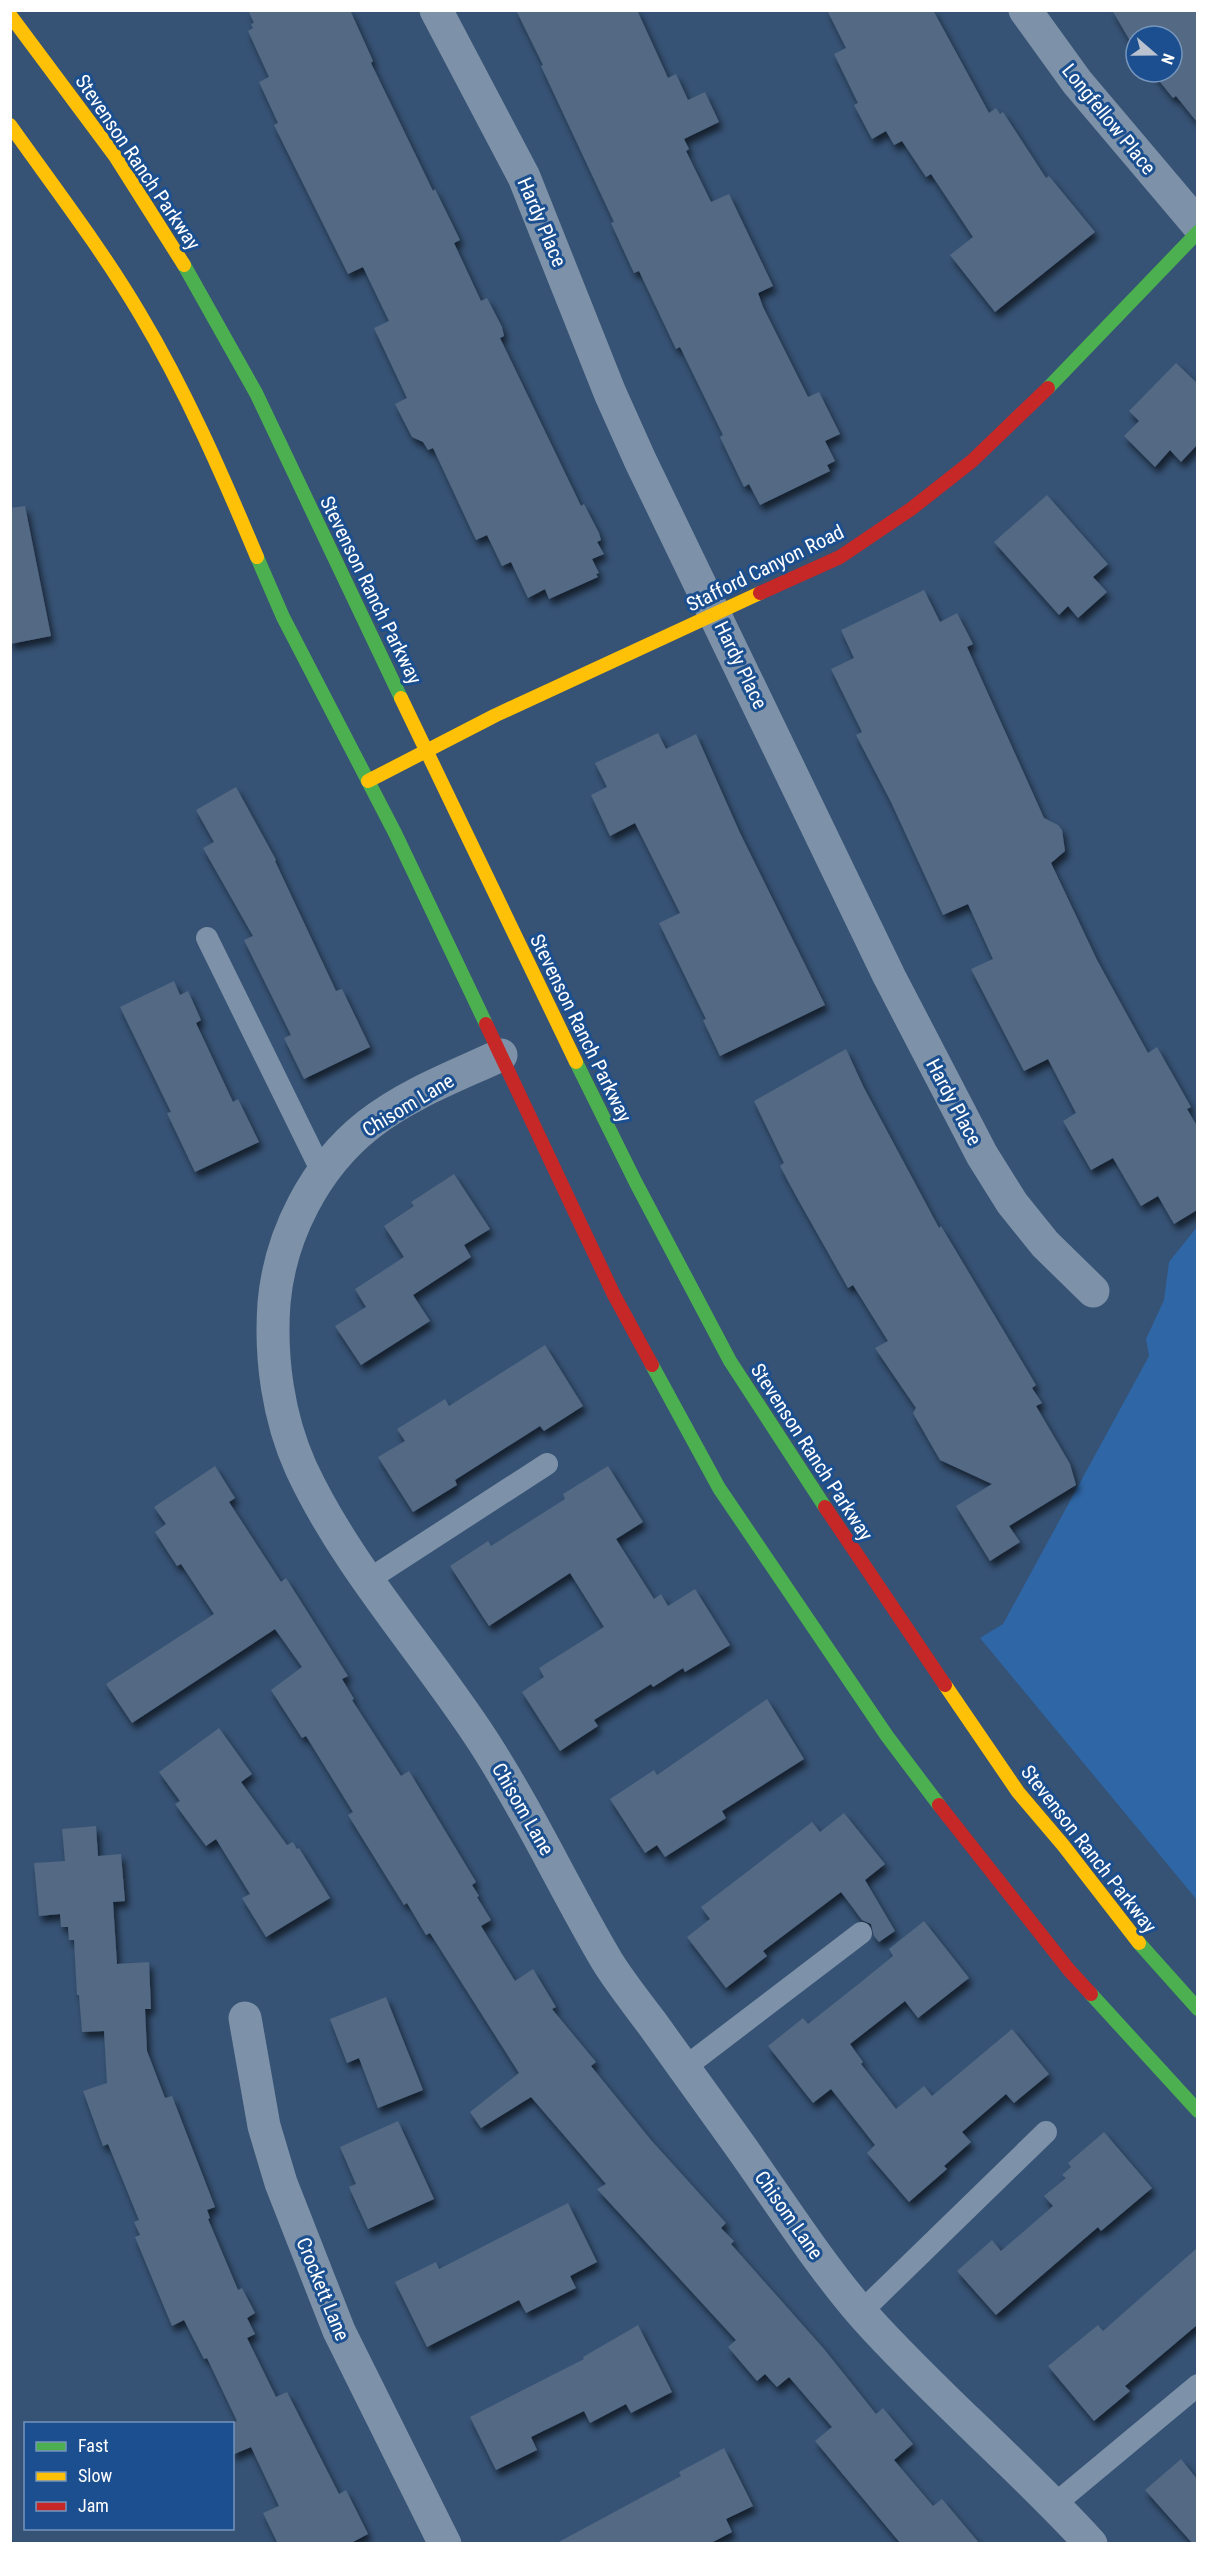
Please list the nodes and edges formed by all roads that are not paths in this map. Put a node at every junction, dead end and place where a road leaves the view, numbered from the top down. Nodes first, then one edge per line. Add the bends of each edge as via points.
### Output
1 (436, 10) edge
2 (1025, 10) edge
3 (10, 15) edge
4 (10, 125) edge
5 (1197, 225) edge
6 (1197, 232) edge
7 (716, 614) junction
8 (427, 750) junction
9 (368, 781) junction
10 (207, 938) dead end
11 (501, 1055) junction
12 (323, 1174) junction
13 (1093, 1291) dead end
14 (548, 1464) dead end
15 (368, 1580) junction
16 (861, 1933) dead end
17 (1197, 2009) edge
18 (245, 2018) dead end
19 (684, 2068) junction
20 (1197, 2110) edge
21 (1046, 2132) dead end
22 (861, 2312) junction
23 (1197, 2385) edge
24 (1055, 2504) junction
25 (446, 2544) edge
26 (1091, 2544) edge

1 - 7 street, Hardy Place via 524,177 614,402 676,538
2 - 5 street, Longfellow Place via 1077,82
3 - 8 main road, Stevenson Ranch Parkway via 115,156 214,316 256,393
4 - 9 main road via 140,314 213,453 284,617
6 - 7 main road, Stafford Canyon Road via 1039,398 972,461 840,557
7 - 8 main road, Stafford Canyon Road
7 - 13 street, Hardy Place via 889,976 982,1155 1012,1203 1045,1244
8 - 9 main road, Stafford Canyon Road
8 - 17 main road, Stevenson Ranch Parkway via 630,1173 730,1361 1017,1792
9 - 11 main road
10 - 12 lane
11 - 12 street, Chisom Lane via 434,1085 371,1122 341,1149
11 - 20 main road via 614,1295 719,1488 887,1736 964,1838 1069,1970
12 - 15 street, Chisom Lane via 306,1199 283,1251 274,1302 274,1357 280,1408 300,1465 335,1532
14 - 15 lane
15 - 19 street, Chisom Lane via 483,1741 610,1965
16 - 19 lane
18 - 25 street, Crockett Lane via 264,2126 281,2183 339,2331
19 - 22 street, Chisom Lane
21 - 22 lane
22 - 24 street, Chisom Lane via 924,2379
23 - 24 lane
24 - 26 street, Chisom Lane

